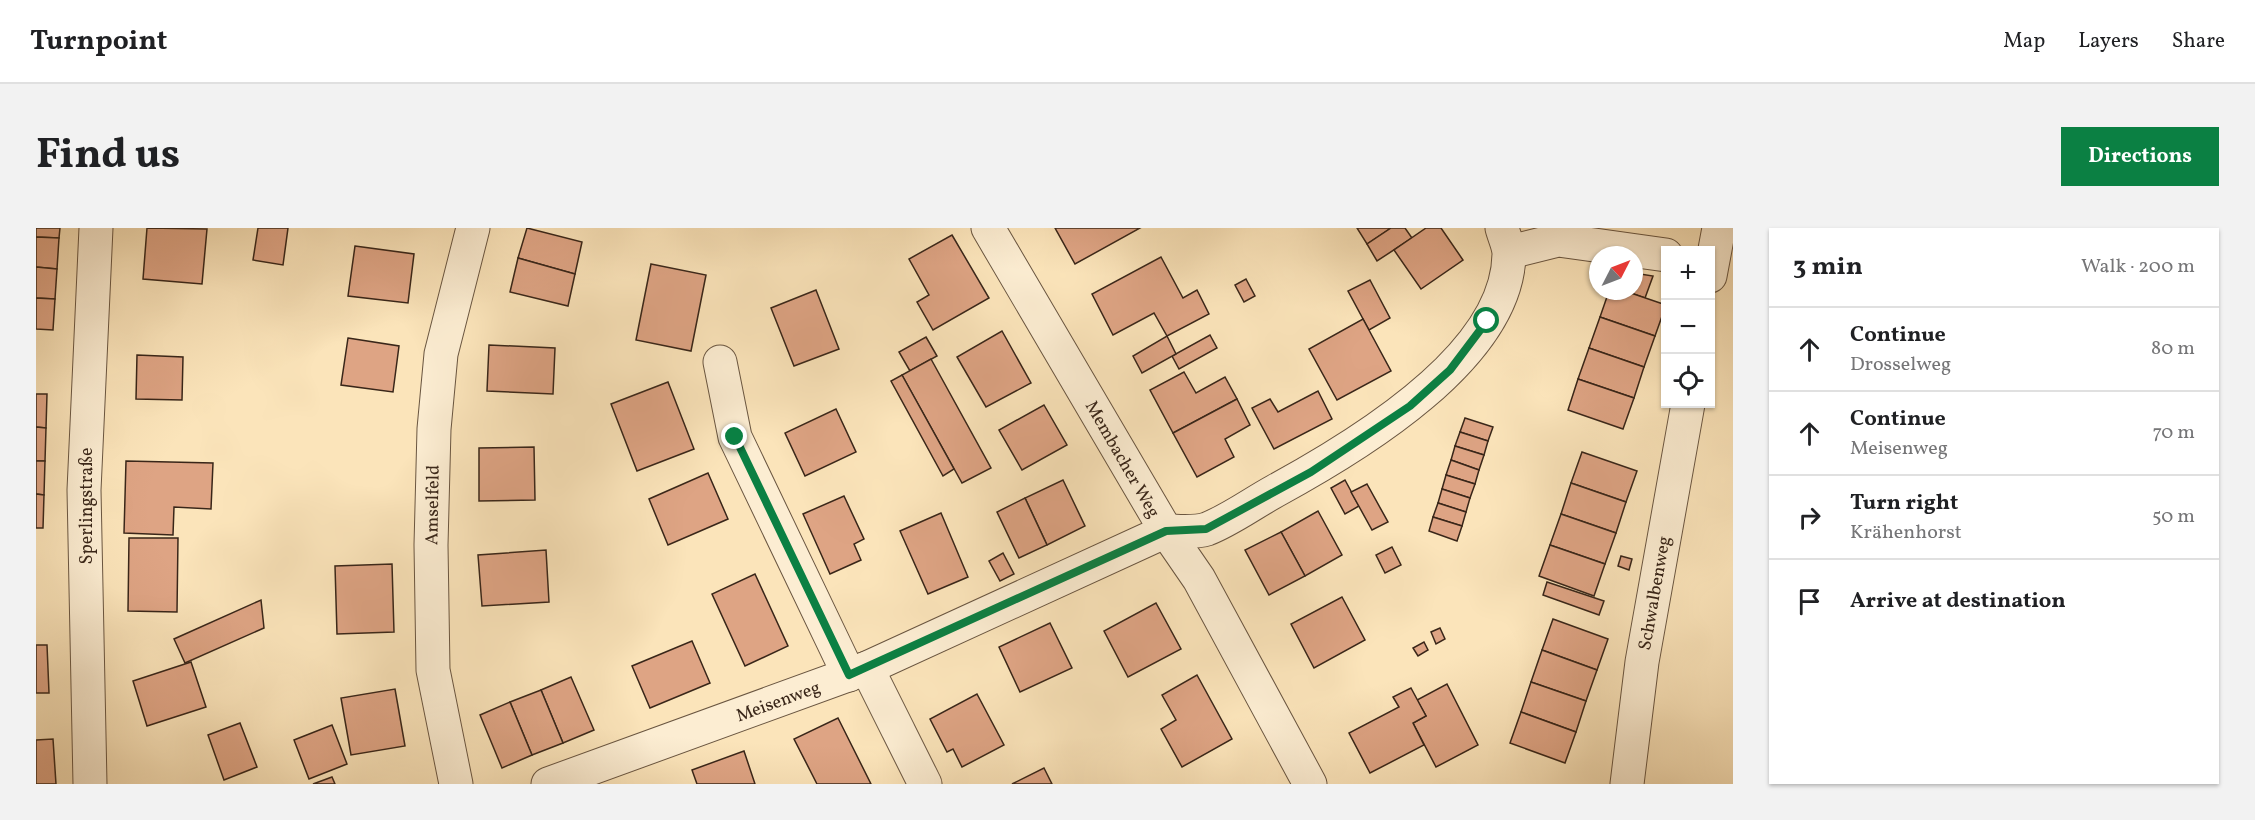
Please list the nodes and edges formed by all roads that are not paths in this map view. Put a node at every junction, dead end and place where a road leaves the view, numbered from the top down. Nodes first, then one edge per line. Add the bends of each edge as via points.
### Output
1 (96, 228) edge
2 (473, 228) edge
3 (988, 228) edge
4 (1719, 228) edge
5 (1506, 240) edge
6 (1715, 247) edge
7 (1661, 254) edge
8 (720, 362) dead end
9 (1687, 408) edge
10 (1166, 531) junction
11 (858, 672) junction
12 (90, 784) edge
13 (456, 784) edge
14 (548, 784) edge
15 (925, 784) edge
16 (1310, 784) edge
17 (1627, 784) edge

1 - 12 street, Sperlingstraße via 84,490
2 - 13 street, Amselfeld via 441,354 434,429 433,670
3 - 10 street, Membacher Weg
4 - 6 street
5 - 7 street via 1558,240
5 - 10 street via 1506,276 1487,321 1450,370 1410,406 1311,472 1206,529
8 - 11 street via 735,437
9 - 17 street, Schwalbenweg via 1642,662
10 - 11 street, Meisenweg
10 - 16 street, Membacher Weg via 1199,579
11 - 14 street, Meisenweg
11 - 15 street

